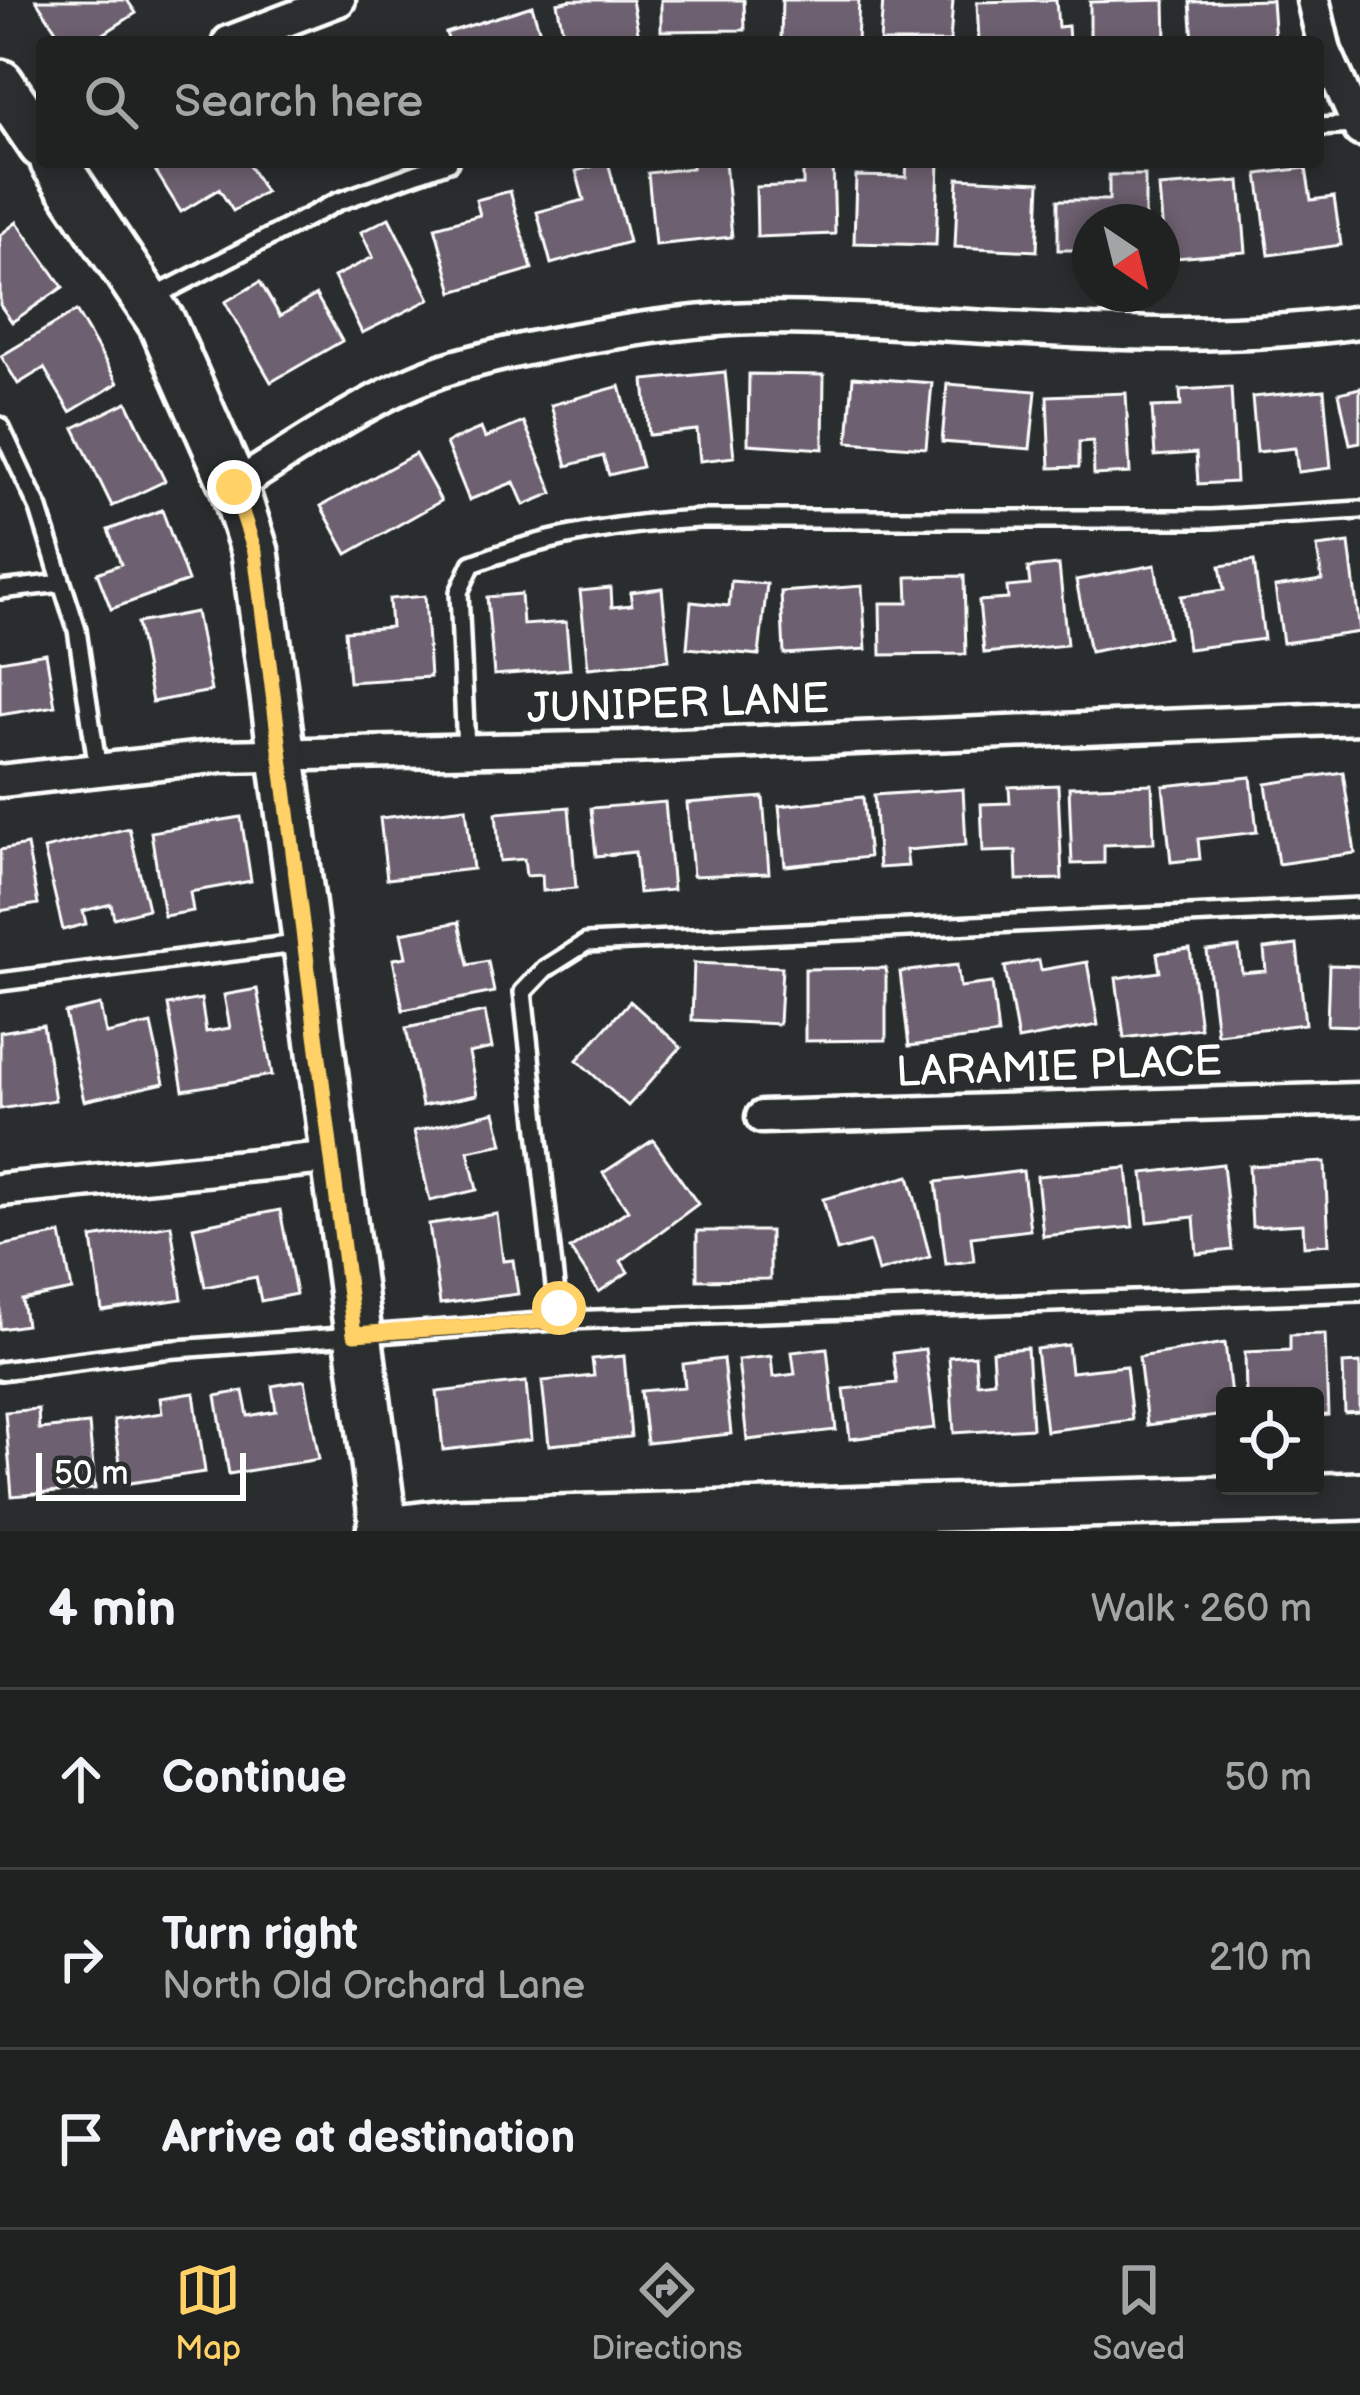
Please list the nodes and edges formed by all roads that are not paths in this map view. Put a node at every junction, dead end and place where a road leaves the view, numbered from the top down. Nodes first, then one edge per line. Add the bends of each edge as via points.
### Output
1 (339, 0) edge
2 (1313, 0) edge
3 (245, 36) edge
4 (1321, 36) edge
5 (1324, 51) edge
6 (0, 83) edge
7 (1324, 127) edge
8 (1359, 127) edge
9 (36, 136) edge
10 (58, 168) edge
11 (432, 168) edge
12 (148, 300) junction
13 (1360, 322) edge
14 (0, 426) edge
15 (234, 487) junction
16 (1360, 510) edge
17 (62, 583) junction
18 (0, 590) edge
19 (1360, 718) edge
20 (466, 750) junction
21 (282, 753) junction
22 (98, 770) junction
23 (0, 781) edge
24 (1360, 907) edge
25 (307, 942) junction
26 (0, 982) edge
27 (1360, 1099) edge
28 (761, 1117) dead end
29 (336, 1157) junction
30 (0, 1190) edge
31 (1360, 1292) edge
32 (568, 1320) junction
33 (354, 1334) junction
34 (0, 1371) edge
35 (1360, 1496) edge
36 (382, 1531) edge

1 - 3 street
2 - 4 street
5 - 8 street
6 - 9 street
7 - 8 lane
10 - 12 street
11 - 12 lane via 338,202
12 - 15 street
13 - 15 street via 1096,337 758,318 622,334 454,367 351,416
14 - 17 lane
15 - 21 street via 255,552
16 - 20 lane via 1211,519 661,521 509,550 472,565 458,592
17 - 18 lane
17 - 22 lane
19 - 20 street, JUNIPER LANE
20 - 21 street, JUNIPER LANE
21 - 22 street, JUNIPER LANE
21 - 25 street
22 - 23 street, JUNIPER LANE
24 - 32 lane via 586,943 523,992 555,1286
25 - 26 lane
25 - 29 street
27 - 28 street, LARAMIE PLACE
29 - 30 street
29 - 33 street
31 - 32 lane
32 - 33 lane
33 - 34 lane
33 - 36 street
35 - 36 street via 453,1522

